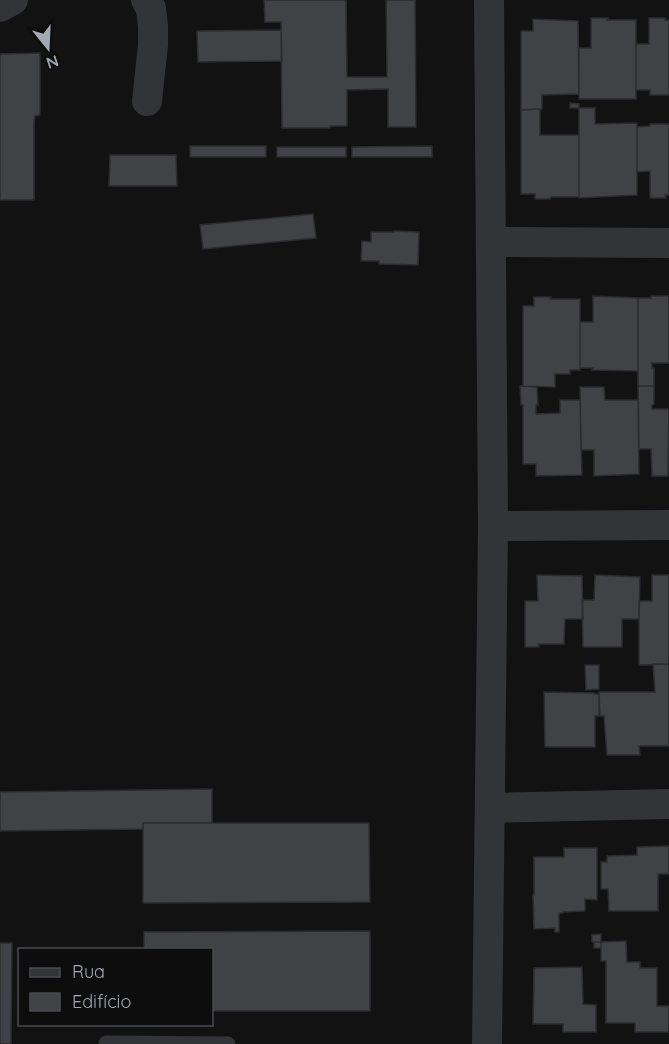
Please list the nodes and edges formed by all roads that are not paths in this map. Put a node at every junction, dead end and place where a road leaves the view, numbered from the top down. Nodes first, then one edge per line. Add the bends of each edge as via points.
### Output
1 (13, 0) edge
2 (146, 0) edge
3 (489, 0) edge
4 (0, 7) edge
5 (147, 101) dead end
6 (491, 242) junction
7 (669, 243) edge
8 (669, 525) edge
9 (493, 526) junction
10 (669, 804) edge
11 (490, 808) junction
12 (106, 1043) edge
13 (228, 1044) edge
14 (487, 1044) edge

1 - 4 street
2 - 5 street via 153,26
3 - 6 street
6 - 7 street
6 - 9 street
8 - 9 street
9 - 11 street
10 - 11 street
11 - 14 street
12 - 13 lane

